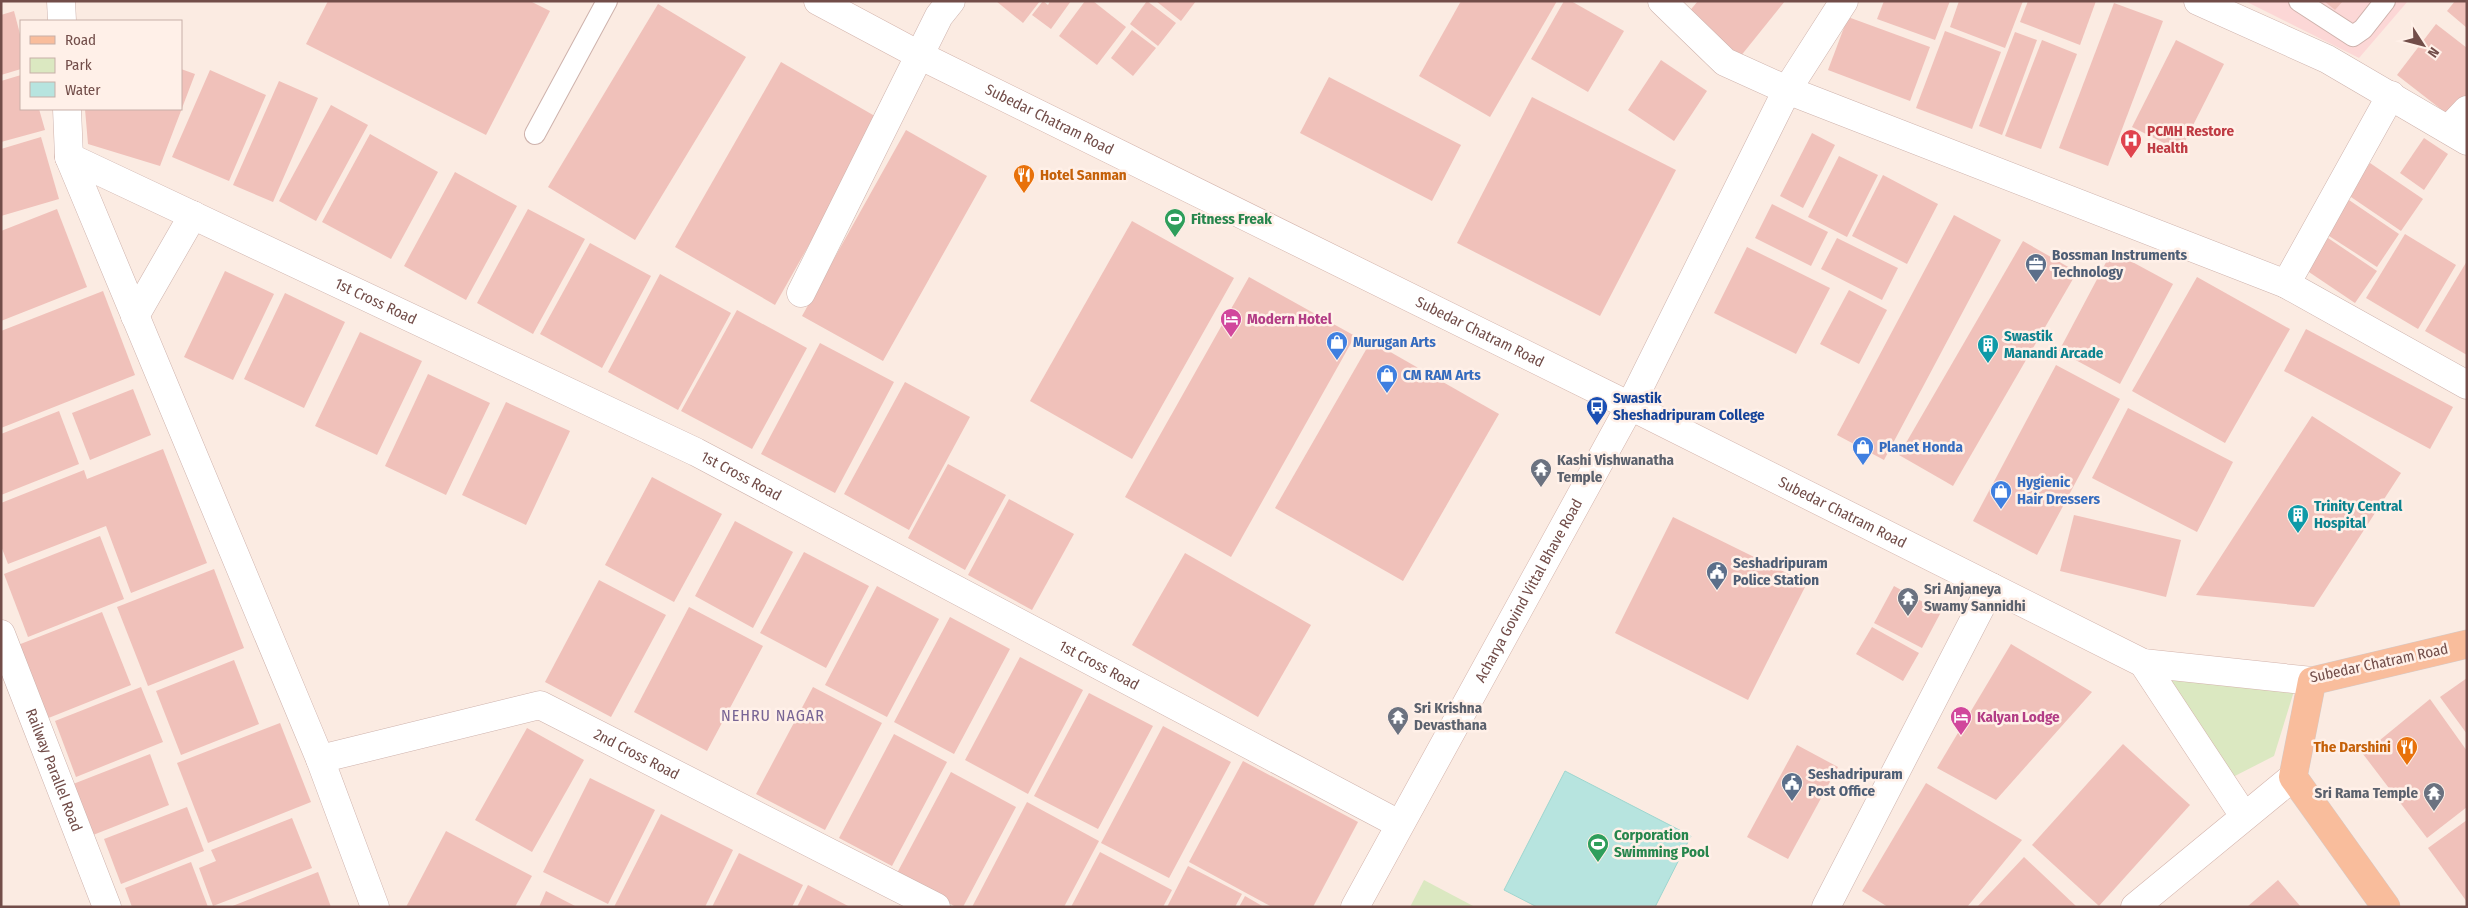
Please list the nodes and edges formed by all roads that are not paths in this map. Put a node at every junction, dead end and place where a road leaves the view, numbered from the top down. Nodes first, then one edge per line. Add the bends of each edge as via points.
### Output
1 (61, 1) edge
2 (608, 1) edge
3 (818, 1) edge
4 (951, 1) edge
5 (1662, 1) edge
6 (1844, 1) edge
7 (2198, 1) edge
8 (2299, 1) edge
9 (2385, 1) edge
10 (62, 20) edge
11 (921, 56) junction
12 (1787, 90) junction
13 (2391, 95) junction
14 (67, 110) edge
15 (2461, 126) edge
16 (535, 134) dead end
17 (69, 157) junction
18 (193, 215) junction
19 (2286, 284) junction
20 (801, 293) dead end
21 (135, 316) junction
22 (2467, 385) edge
23 (1630, 406) junction
24 (1991, 587) junction
25 (1, 634) edge
26 (2467, 644) edge
27 (2143, 663) junction
28 (2312, 681) junction
29 (320, 759) junction
30 (2293, 777) junction
31 (2244, 816) junction
32 (1399, 824) junction
33 (107, 907) edge
34 (375, 907) edge
35 (936, 907) edge
36 (1354, 907) edge
37 (1826, 907) edge
38 (2134, 907) edge
39 (2386, 907) edge

1 - 10 street
2 - 16 lane
3 - 11 street, Subedar Chatram Road
4 - 11 street
5 - 12 street via 1725,62
6 - 12 street, Acharya Govind Vittal Bhave Road
7 - 13 street via 2327,59
8 - 9 lane via 2352,36 2363,29
11 - 20 street
11 - 23 street, Subedar Chatram Road
12 - 19 street
12 - 23 street, Acharya Govind Vittal Bhave Road
13 - 15 street
13 - 19 street
14 - 17 street
17 - 18 street, 1st Cross Road
17 - 21 street
18 - 21 street
18 - 32 street, 1st Cross Road via 696,452
19 - 22 street
21 - 29 street
23 - 24 street, Subedar Chatram Road
23 - 32 street, Acharya Govind Vittal Bhave Road
24 - 27 street, Subedar Chatram Road
24 - 37 street
25 - 33 street, Railway Parallel Road
26 - 28 main road, Subedar Chatram Road
27 - 28 street, Subedar Chatram Road
27 - 31 street
28 - 30 main road
29 - 34 street
29 - 35 street, 2nd Cross Road via 540,705
30 - 31 street
30 - 39 main road
31 - 38 street
32 - 36 street, Acharya Govind Vittal Bhave Road

